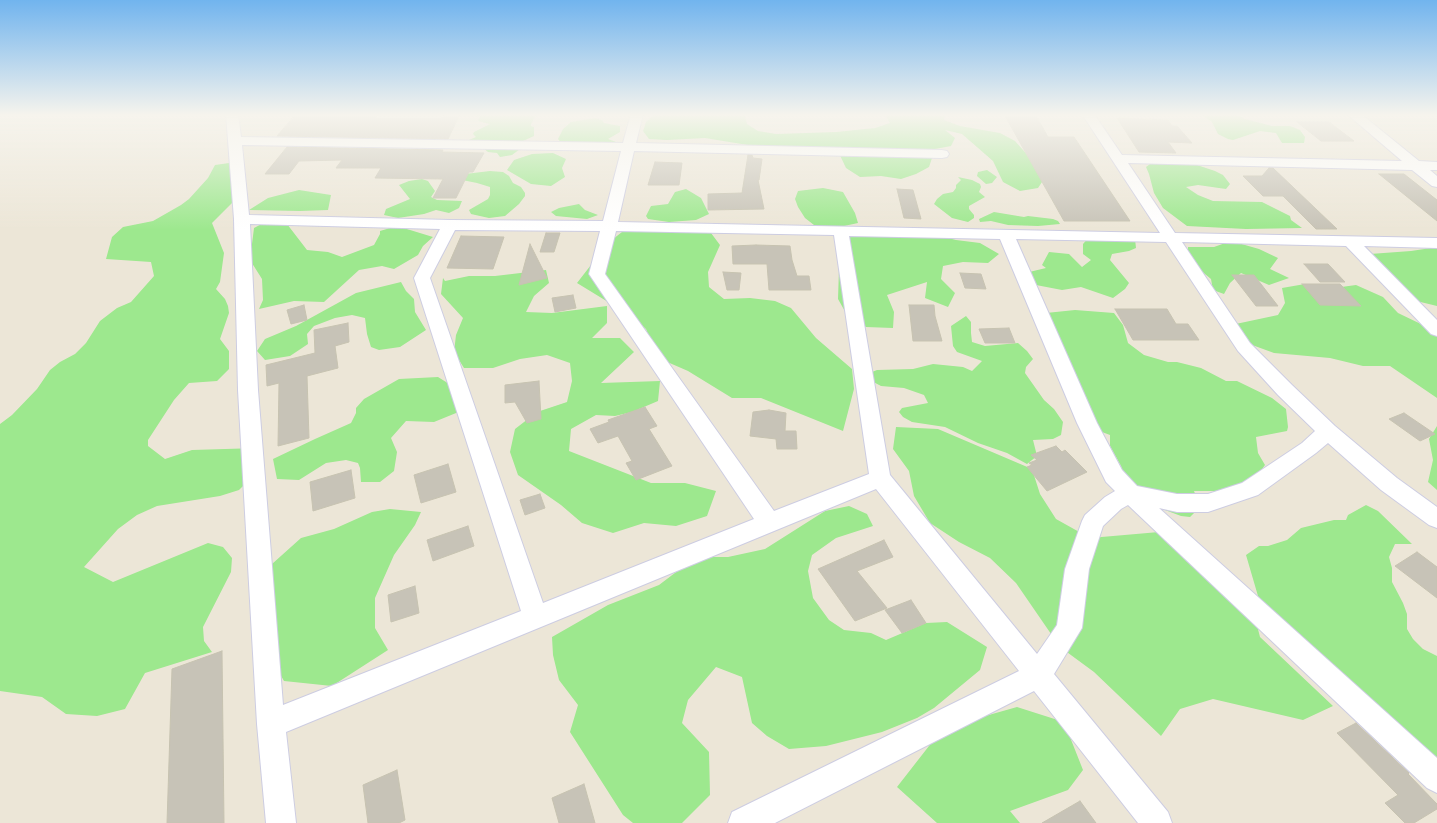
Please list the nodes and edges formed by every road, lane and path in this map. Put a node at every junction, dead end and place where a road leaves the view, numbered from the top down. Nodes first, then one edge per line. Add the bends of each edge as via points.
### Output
1 (235, 152) edge
2 (629, 152) edge
3 (871, 152) edge
4 (1114, 152) edge
5 (1400, 152) edge
6 (942, 154) dead end
7 (1118, 159) junction
8 (1415, 165) junction
9 (1437, 166) edge
10 (1437, 183) edge
11 (242, 219) junction
12 (450, 225) junction
13 (610, 226) junction
14 (841, 231) junction
15 (1006, 234) junction
16 (1170, 238) junction
17 (1350, 241) junction
18 (1437, 243) edge
19 (1437, 330) edge
20 (1328, 431) junction
21 (880, 478) junction
22 (1130, 493) junction
23 (1437, 519) edge
24 (769, 522) junction
25 (535, 617) junction
26 (1038, 674) junction
27 (271, 724) junction
28 (1437, 778) edge
29 (281, 823) edge
30 (743, 823) edge
31 (1156, 823) edge

1 - 11 street
2 - 13 street
3 - 6 street
4 - 7 street
5 - 8 street
7 - 8 street
7 - 16 street
8 - 9 street
8 - 10 street
11 - 12 street
11 - 27 street via 248,390
12 - 13 street
12 - 25 street via 422,278
13 - 14 street
13 - 24 street via 597,274
14 - 15 street
14 - 21 street
15 - 16 street
15 - 22 street via 1086,423 1114,476
16 - 17 street
16 - 20 street via 1244,347
17 - 18 street
17 - 19 street
20 - 22 street via 1309,448 1250,489 1208,503 1177,503
20 - 23 street via 1389,484
21 - 24 street
21 - 26 street
22 - 26 street via 1113,503 1093,521 1077,569 1069,628
22 - 28 street
24 - 25 street
25 - 27 street
26 - 30 street
26 - 31 street
27 - 29 street

